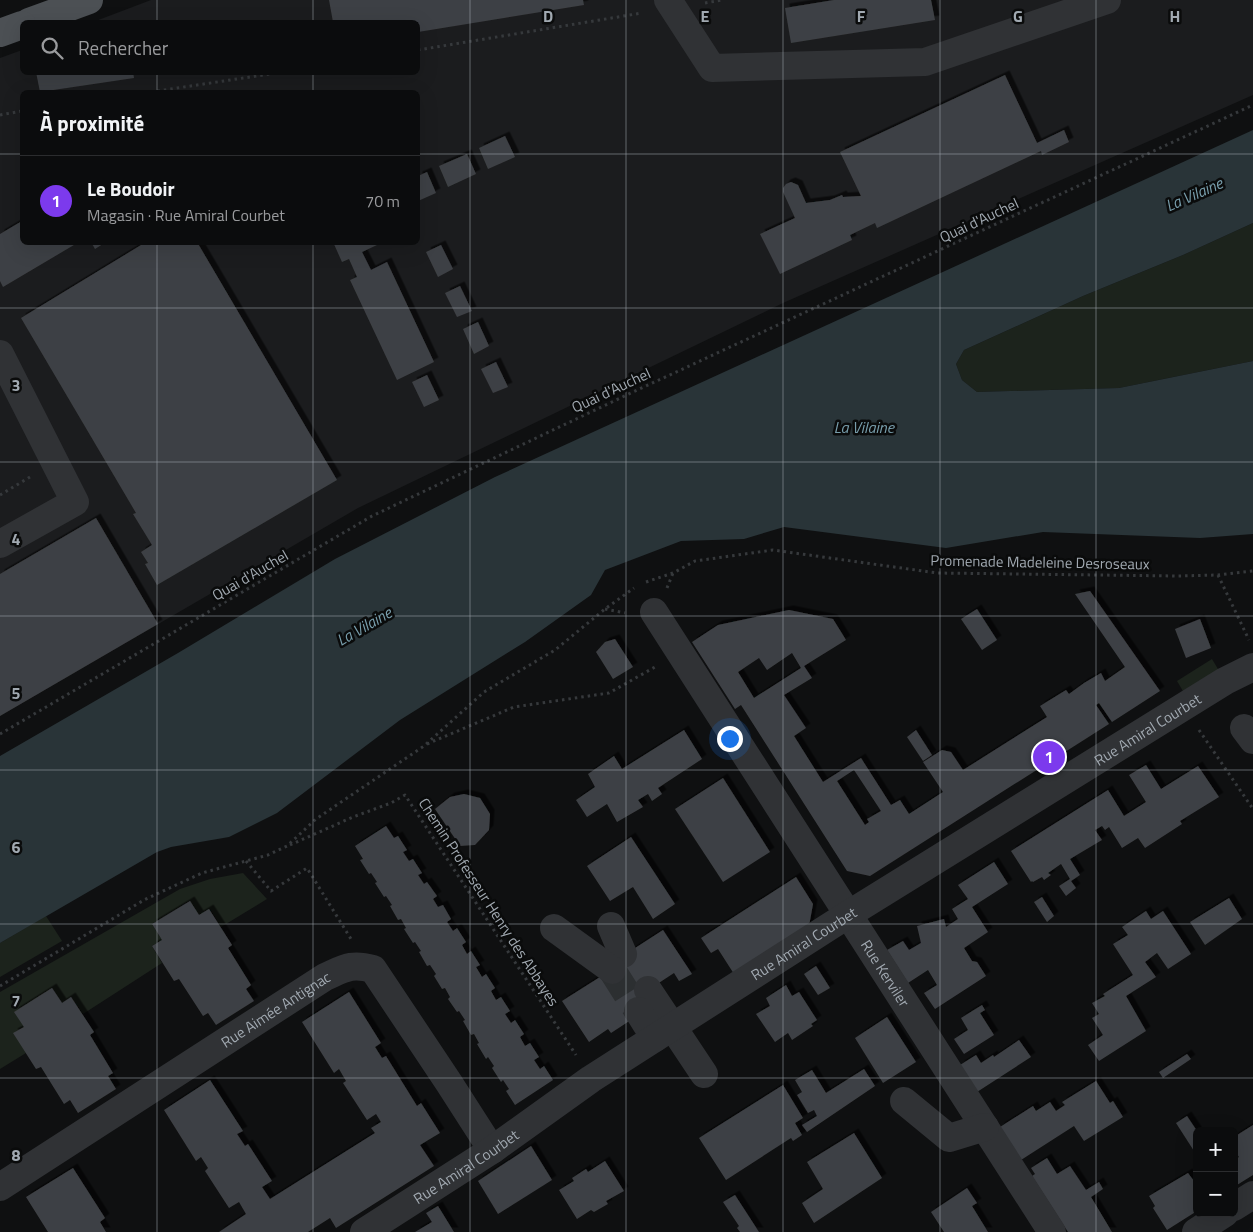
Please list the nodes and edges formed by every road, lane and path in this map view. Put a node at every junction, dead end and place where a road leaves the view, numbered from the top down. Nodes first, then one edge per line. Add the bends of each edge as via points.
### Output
1 (89, 0) edge
2 (722, 0) edge
3 (1107, 0) edge
4 (670, 4) edge
5 (34, 20) edge
6 (20, 26) edge
7 (0, 33) edge
8 (420, 50) edge
9 (263, 75) edge
10 (165, 90) edge
11 (1253, 105) edge
12 (20, 111) edge
13 (0, 115) edge
14 (0, 354) edge
15 (6, 382) edge
16 (0, 544) edge
17 (1253, 571) edge
18 (673, 573) junction
19 (1218, 575) junction
20 (660, 601) joint
21 (605, 609) junction
22 (625, 613) dead end
23 (1253, 648) edge
24 (680, 654) junction
25 (1253, 667) edge
26 (1182, 707) junction
27 (0, 734) edge
28 (424, 746) junction
29 (1253, 809) edge
30 (288, 846) junction
31 (246, 861) junction
32 (849, 914) junction
33 (611, 926) dead end
34 (554, 928) dead end
35 (358, 965) junction
36 (0, 986) edge
37 (643, 1000) tunnel mouth
38 (664, 1032) junction
39 (704, 1074) dead end
40 (591, 1079) junction
41 (904, 1101) dead end
42 (985, 1127) junction
43 (492, 1150) junction
44 (0, 1187) edge
45 (1253, 1195) edge
46 (1238, 1204) edge
47 (1219, 1217) edge
48 (364, 1232) edge
49 (1052, 1232) edge
50 (1196, 1232) edge

1 - 5 main road
2 - 4 path
3 - 4 street via 925,62 712,68
4 - 8 path
6 - 7 main road
9 - 10 path
11 - 27 path, Quai d'Auchel via 372,516
12 - 13 path
14 - 15 street
15 - 16 street via 75,502
17 - 19 path, Promenade Madeleine Desroseaux
18 - 19 path, Promenade Madeleine Desroseaux via 695,561 773,550 937,573
18 - 20 path
18 - 21 path, Promenade Madeleine Desroseaux via 639,584
19 - 23 path
20 - 24 street, Rue Kerviler
21 - 22 path
21 - 28 path, Promenade Madeleine Desroseaux via 555,650 484,692
24 - 28 path via 609,692 514,707
24 - 32 street, Rue Kerviler
25 - 26 street, Rue Amiral Courbet
26 - 29 path
26 - 32 street, Rue Amiral Courbet
28 - 30 path, Promenade Madeleine Desroseaux via 316,819
30 - 31 path, Promenade Madeleine Desroseaux
30 - 40 path, Chemin Professeur Henry des Abbayes via 405,795
31 - 35 path via 271,891 307,868 360,953
31 - 36 path, Promenade Madeleine Desroseaux via 202,873 144,900
32 - 38 street, Rue Amiral Courbet
32 - 42 street, Rue Kerviler
33 - 34 street via 617,962
35 - 43 street via 373,969
35 - 44 street, Rue Aimée Antignac via 325,977
37 - 38 street
38 - 39 street
38 - 40 street, Rue Amiral Courbet
40 - 43 street, Rue Amiral Courbet
41 - 42 street via 949,1138
42 - 49 street, Rue Kerviler
43 - 48 street, Rue Amiral Courbet
45 - 46 street
47 - 50 street

